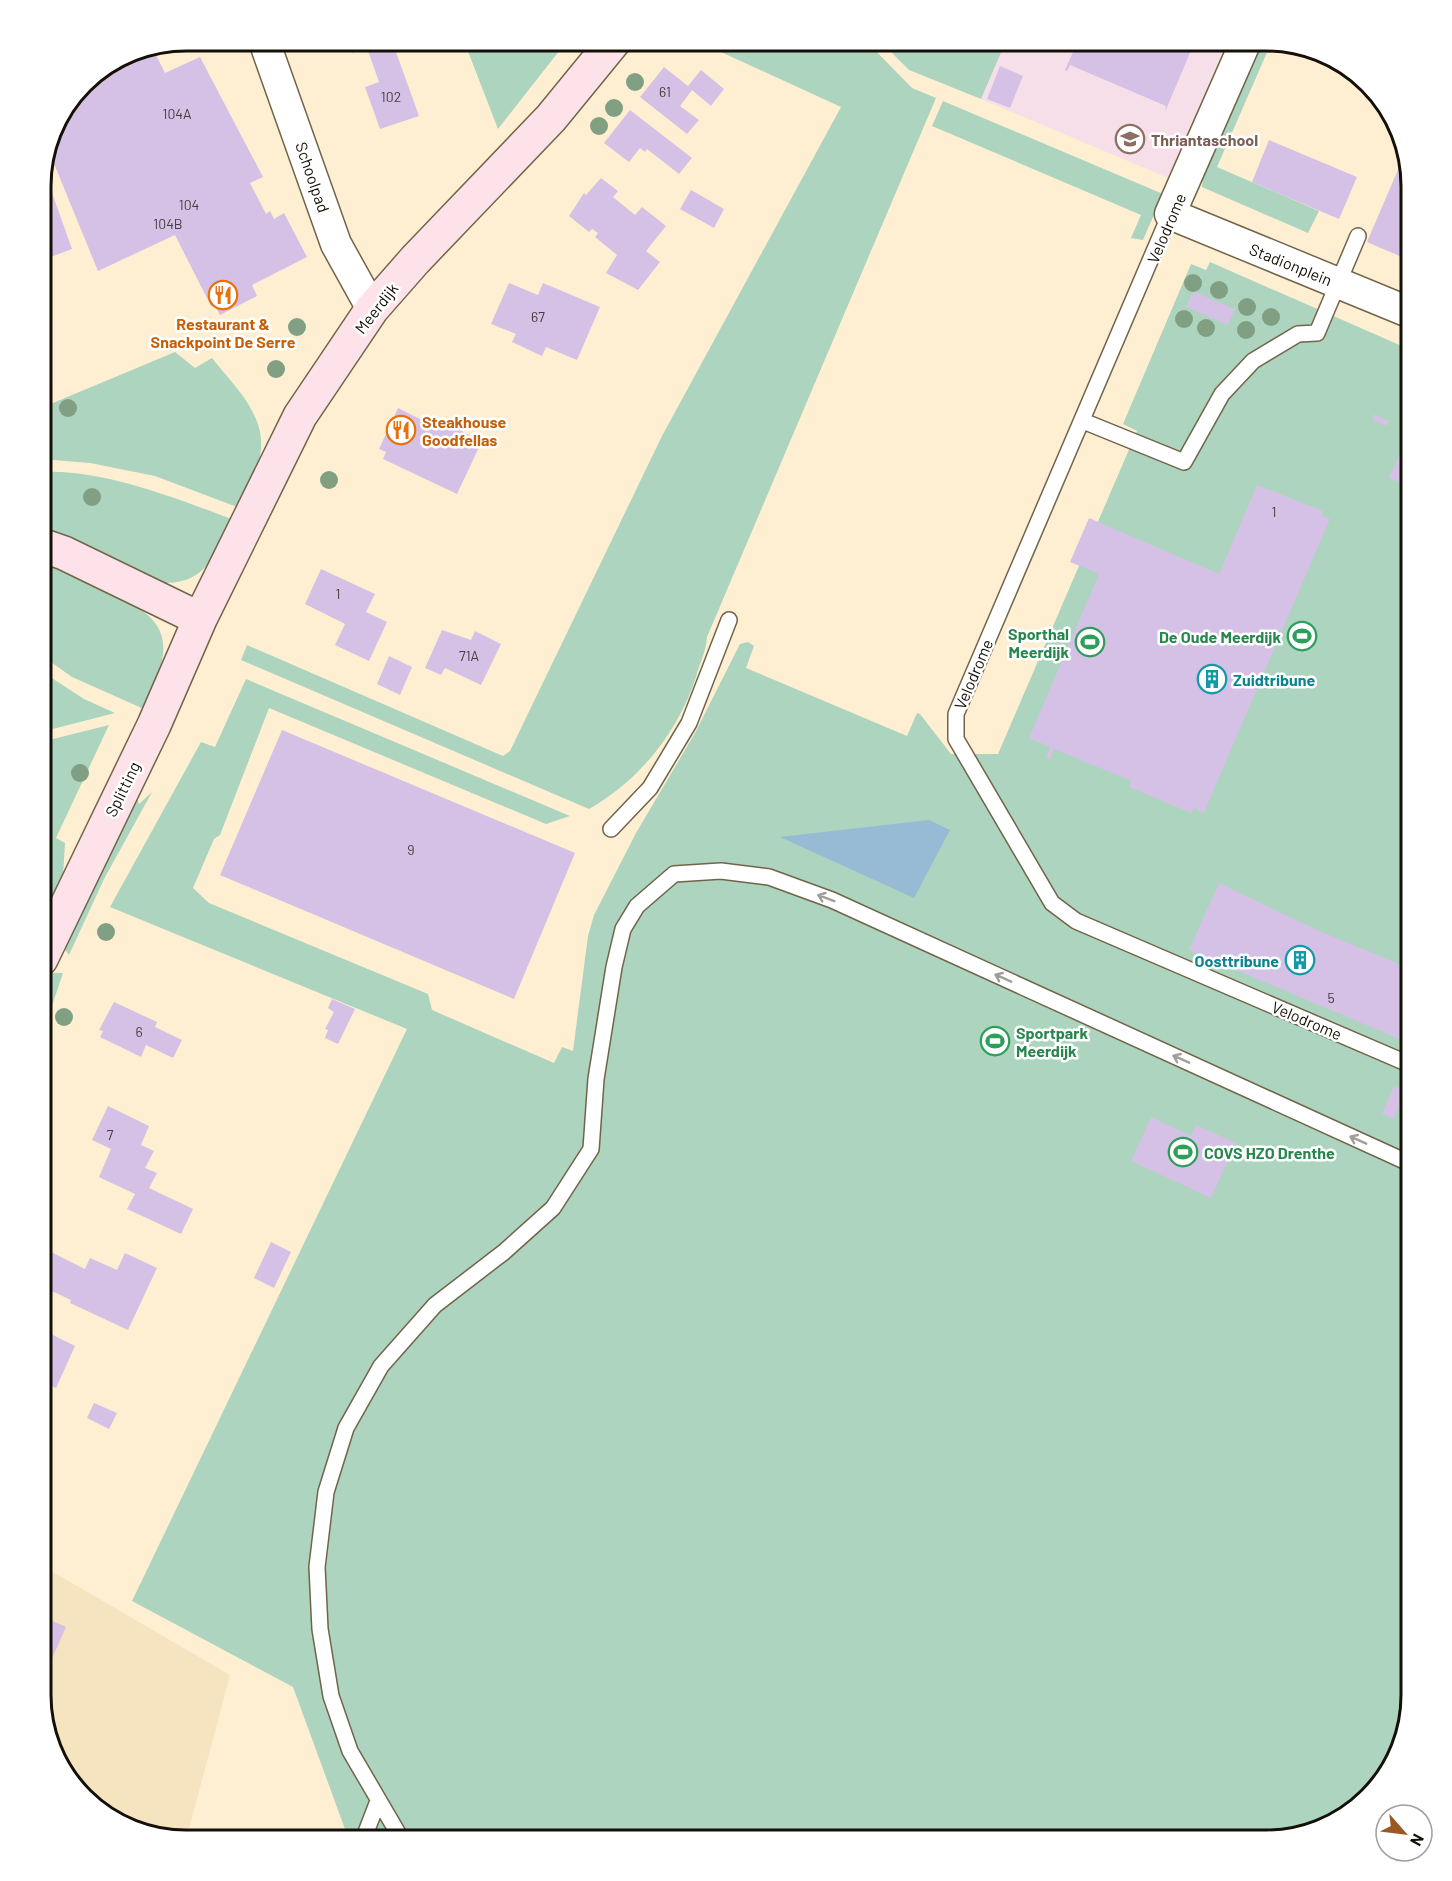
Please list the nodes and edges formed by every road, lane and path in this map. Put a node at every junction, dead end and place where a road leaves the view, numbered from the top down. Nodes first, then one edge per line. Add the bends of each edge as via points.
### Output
1 (268, 51) edge
2 (606, 51) edge
3 (1242, 51) edge
4 (1170, 214) junction
5 (1358, 236) dead end
6 (1338, 283) junction
7 (372, 309) junction
8 (1401, 309) edge
9 (1083, 421) junction
10 (51, 550) edge
11 (200, 619) junction
12 (729, 620) dead end
13 (611, 829) dead end
14 (51, 938) edge
15 (1401, 1060) edge
16 (1401, 1159) edge
17 (378, 1801) junction
18 (367, 1830) edge
19 (396, 1830) edge

1 - 7 street, Schoolpad via 336,244
2 - 7 street, Meerdijk via 551,118
3 - 4 street, Velodrome
4 - 6 street, Stadionplein
4 - 9 lane, Velodrome
5 - 6 lane
6 - 8 street, Stadionplein
6 - 9 lane via 1317,333 1298,334 1253,361 1222,394 1184,462
7 - 11 street, Meerdijk via 300,416
9 - 15 lane, Velodrome via 956,714 956,739 1052,903 1076,921
10 - 11 street
11 - 14 street, Splitting via 154,725
12 - 13 lane via 689,723 650,788
16 -> 17 lane via 832,900 769,878 721,871 674,874 638,906 623,929 596,1079 591,1149 554,1208 435,1305 381,1366 342,1439 326,1492 318,1556 320,1629 331,1696 350,1751
17 - 18 lane
17 - 19 lane

